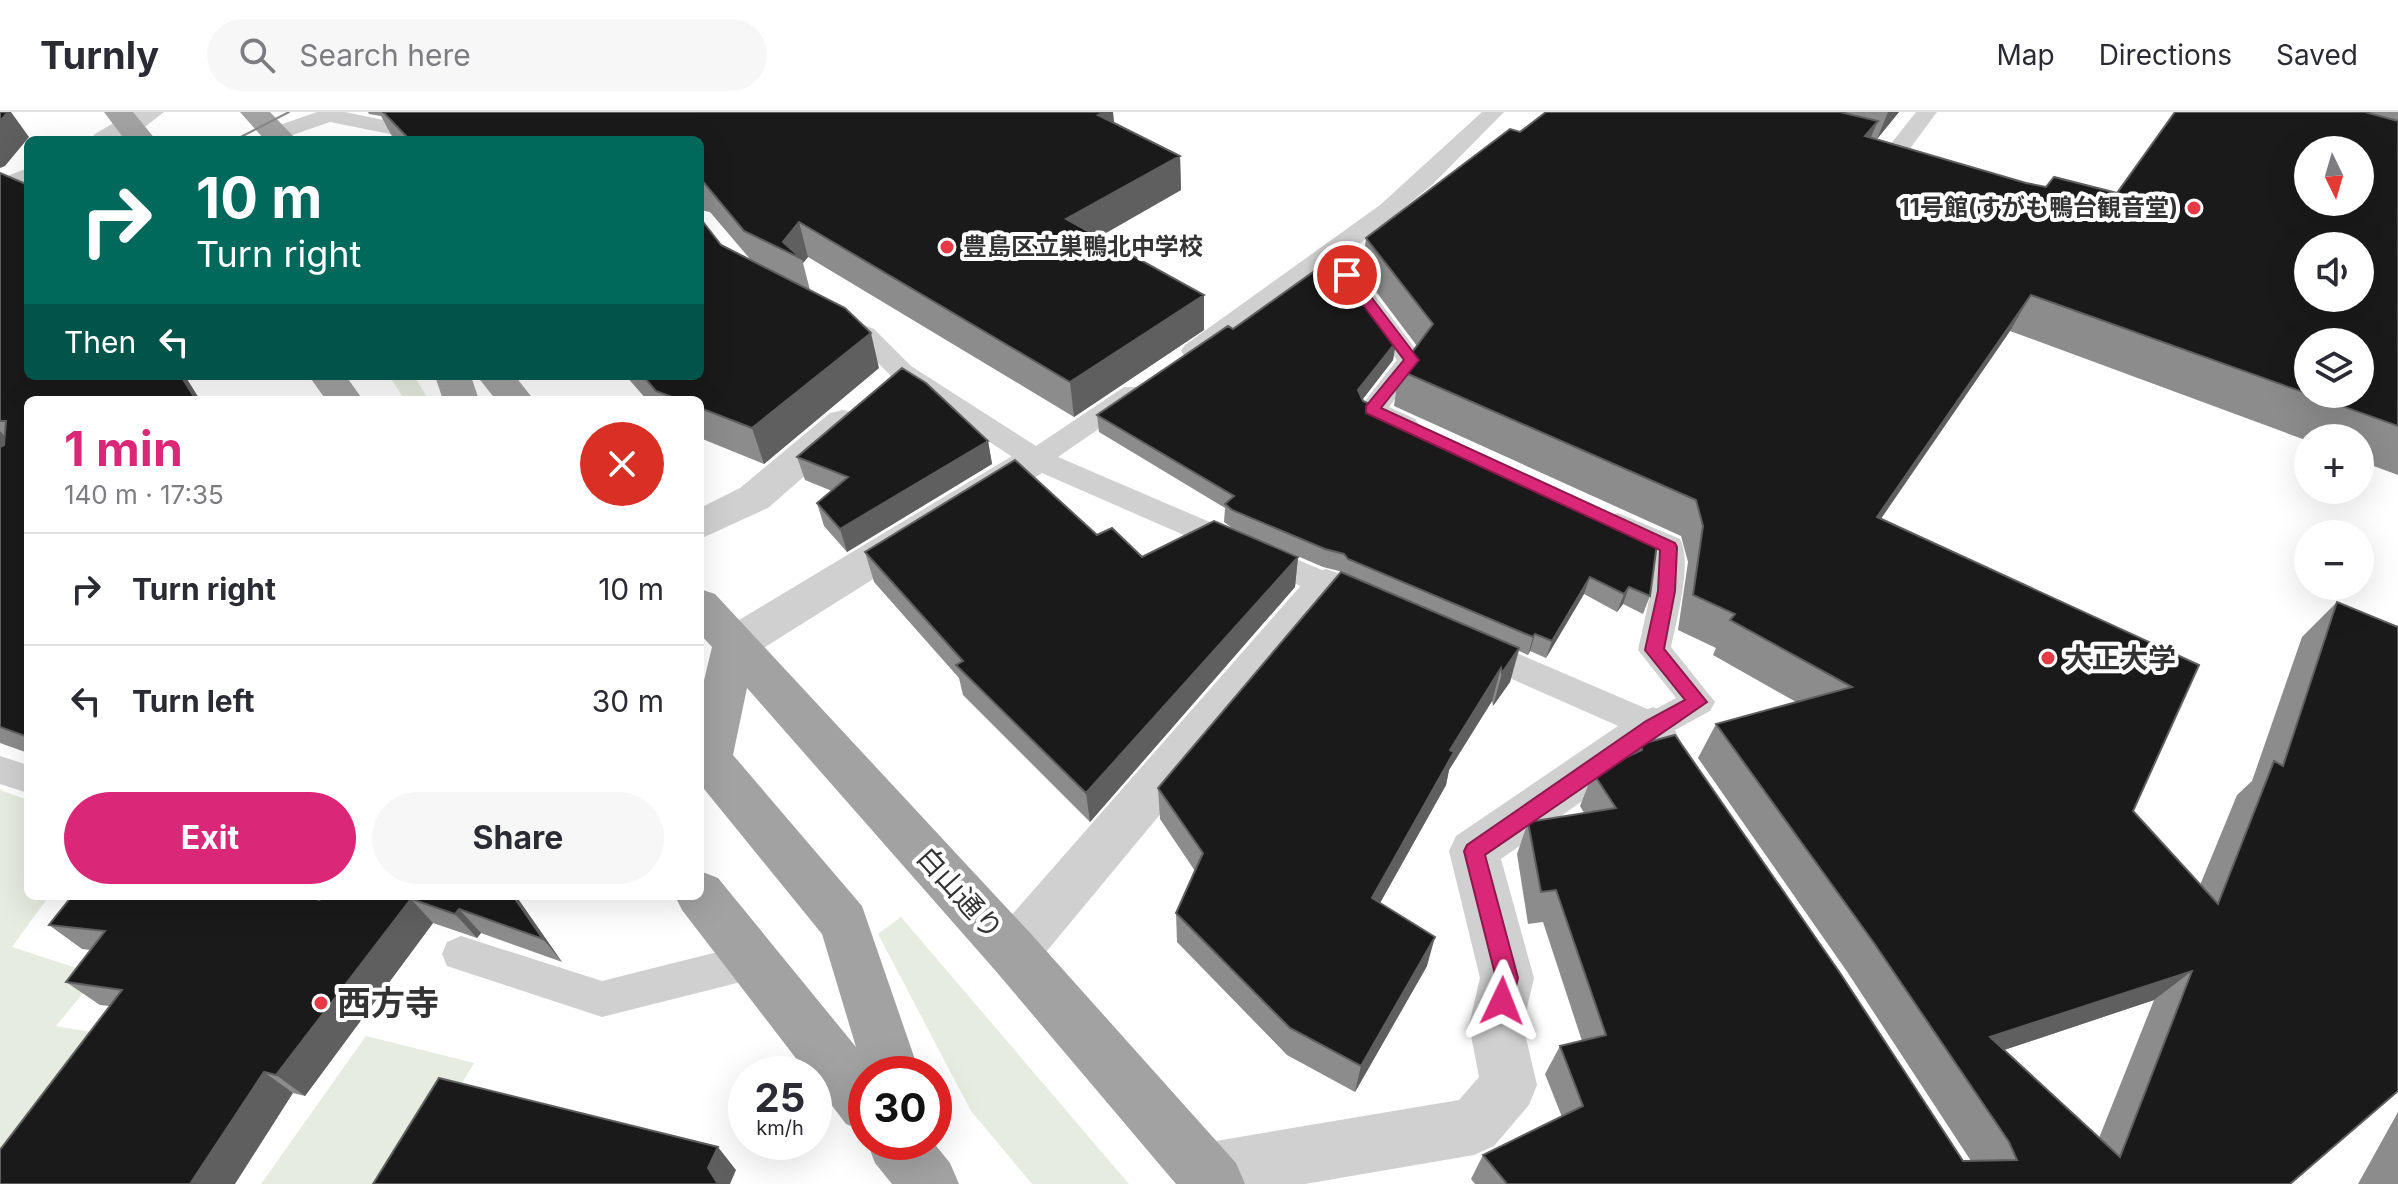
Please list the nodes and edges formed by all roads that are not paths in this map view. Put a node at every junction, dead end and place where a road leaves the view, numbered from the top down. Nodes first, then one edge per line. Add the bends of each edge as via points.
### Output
1 (254, 112) edge
2 (1494, 112) edge
3 (1927, 112) edge
4 (278, 136) edge
5 (281, 136) edge
6 (432, 136) edge
7 (1837, 140) edge
8 (24, 179) edge
9 (0, 191) edge
10 (1331, 254) junction
11 (811, 307) edge
12 (1179, 361) edge
13 (1153, 379) edge
14 (498, 380) edge
15 (883, 389) junction
16 (512, 396) edge
17 (1428, 436) edge
18 (1036, 459) junction
19 (1598, 514) edge
20 (704, 523) edge
21 (1326, 585) junction
22 (704, 609) edge
23 (1383, 609) edge
24 (1454, 640) edge
25 (735, 644) junction
26 (1666, 746) junction
27 (0, 770) edge
28 (24, 778) edge
29 (704, 899) edge
30 (1013, 952) junction
31 (461, 954) dead end
32 (753, 961) junction
33 (886, 1056) edge
34 (848, 1081) edge
35 (1209, 1178) edge

1 - 4 highway
2 - 10 lane via 1457,153
3 - 7 lane via 1895,153
5 - 6 lane via 329,115
8 - 9 street
10 - 12 lane
10 - 17 lane via 1411,360 1372,410
11 - 15 lane via 865,335
13 - 18 lane
14 - 16 highway
15 - 18 lane
15 - 20 street via 754,498
18 - 21 lane
18 - 25 street
19 - 26 lane via 1669,547 1654,650 1698,702
21 - 23 lane
21 - 30 street
22 - 25 highway, 白山通り
24 - 26 lane
25 - 30 highway, 白山通り
25 - 33 highway via 708,760 844,923
26 - 35 street via 1474,851 1507,978 1496,1025 1509,1085 1474,1126
27 - 28 lane
29 - 32 highway
30 - 35 highway, 白山通り
31 - 32 lane via 602,999
32 - 34 highway

